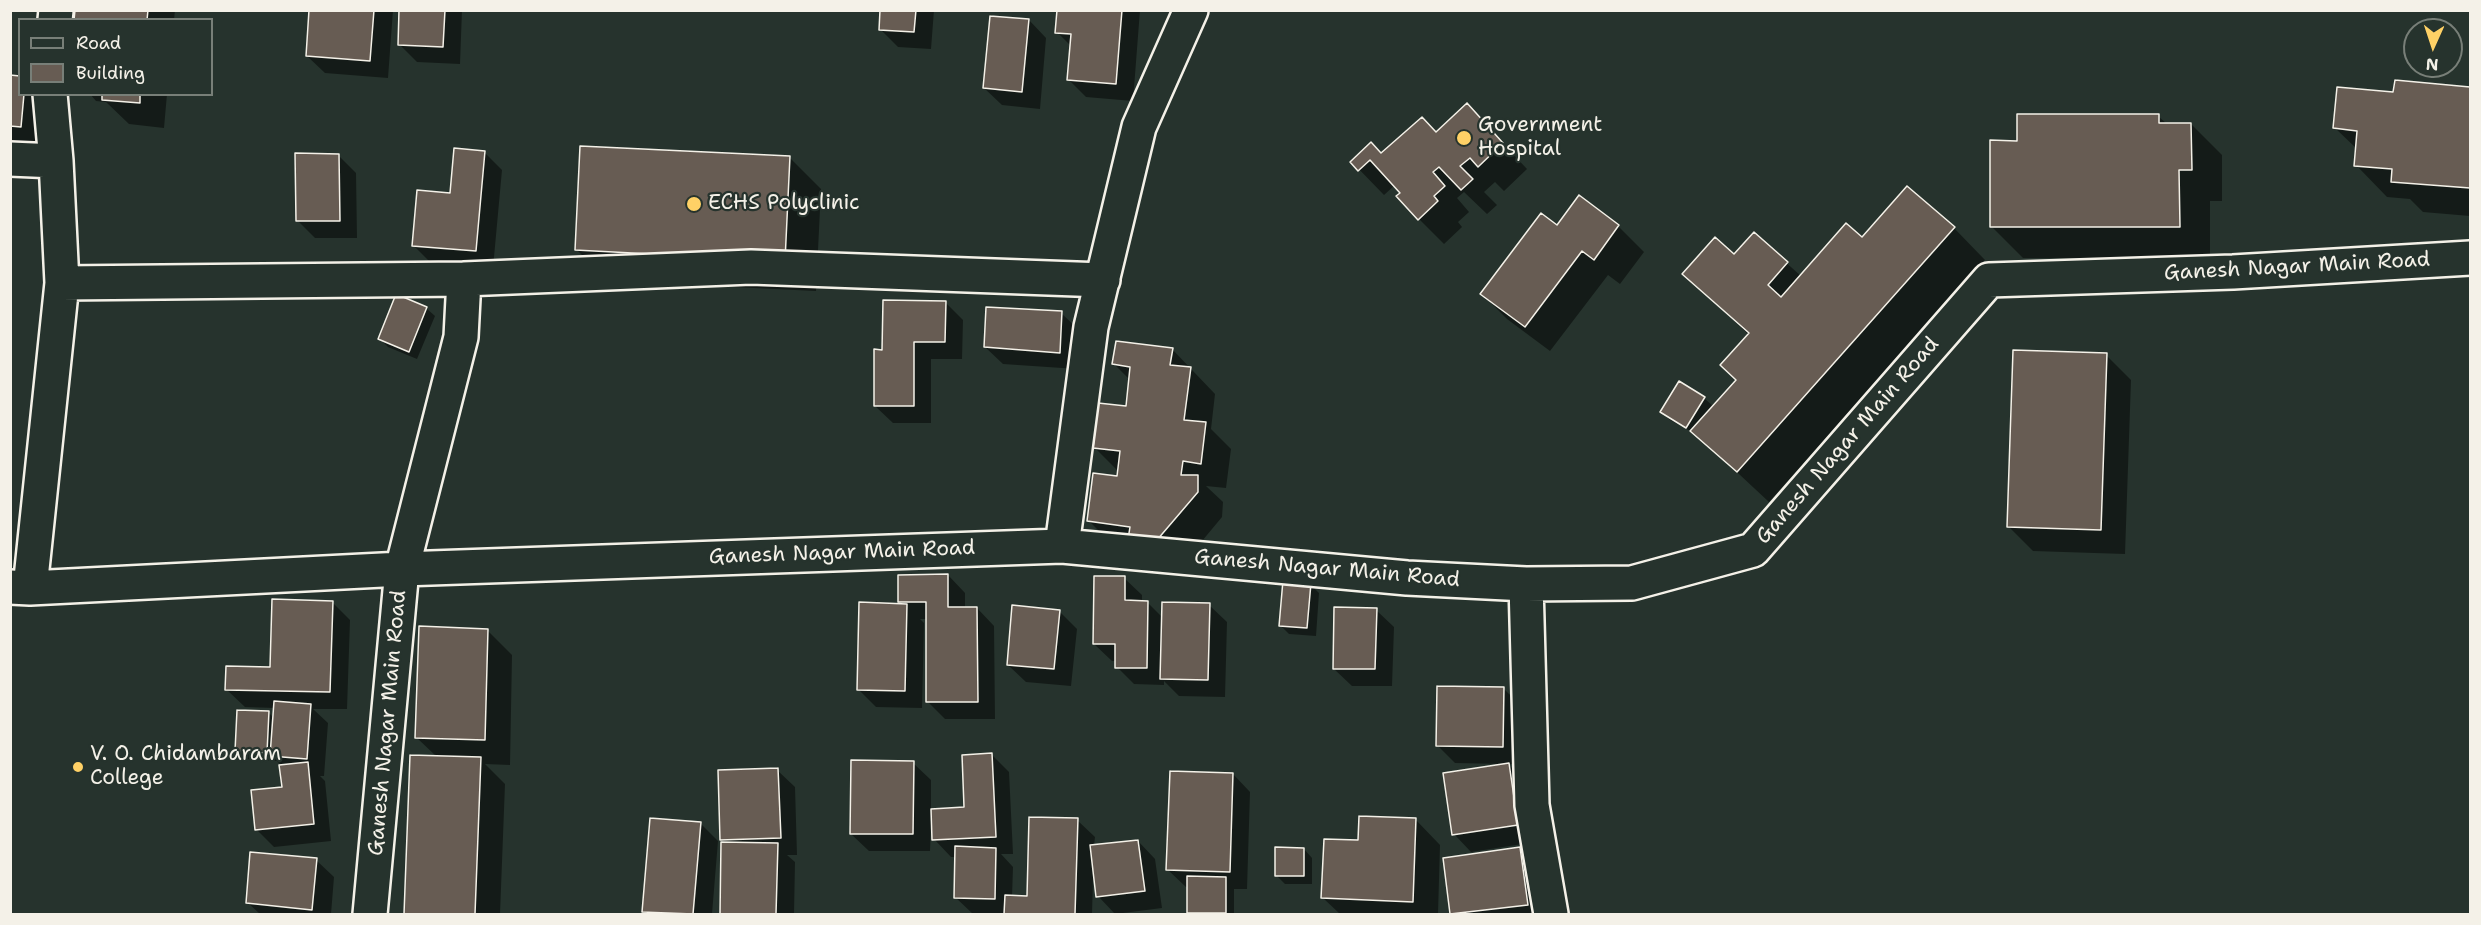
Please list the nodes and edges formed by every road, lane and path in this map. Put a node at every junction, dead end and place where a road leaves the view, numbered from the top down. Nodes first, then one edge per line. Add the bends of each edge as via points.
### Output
1 (1191, 10) edge
2 (50, 96) edge
3 (10, 159) edge
4 (56, 162) junction
5 (2470, 258) edge
6 (464, 279) junction
7 (1103, 280) junction
8 (62, 284) junction
9 (1062, 546) junction
10 (402, 569) junction
11 (1526, 584) junction
12 (20, 587) edge
13 (370, 915) edge
14 (1551, 915) edge

1 - 7 street via 1139,127
2 - 4 street
3 - 4 street
4 - 8 street
5 - 11 street, Ganesh Nagar Main Road via 2233,272 1989,280 1753,550 1632,583
6 - 7 street via 751,267
6 - 8 street
6 - 10 street via 461,337
7 - 9 street via 1091,327
8 - 12 street
9 - 10 street, Ganesh Nagar Main Road
9 - 11 street, Ganesh Nagar Main Road via 1407,578
10 - 12 street
10 - 13 street, Ganesh Nagar Main Road
11 - 14 street via 1532,805

